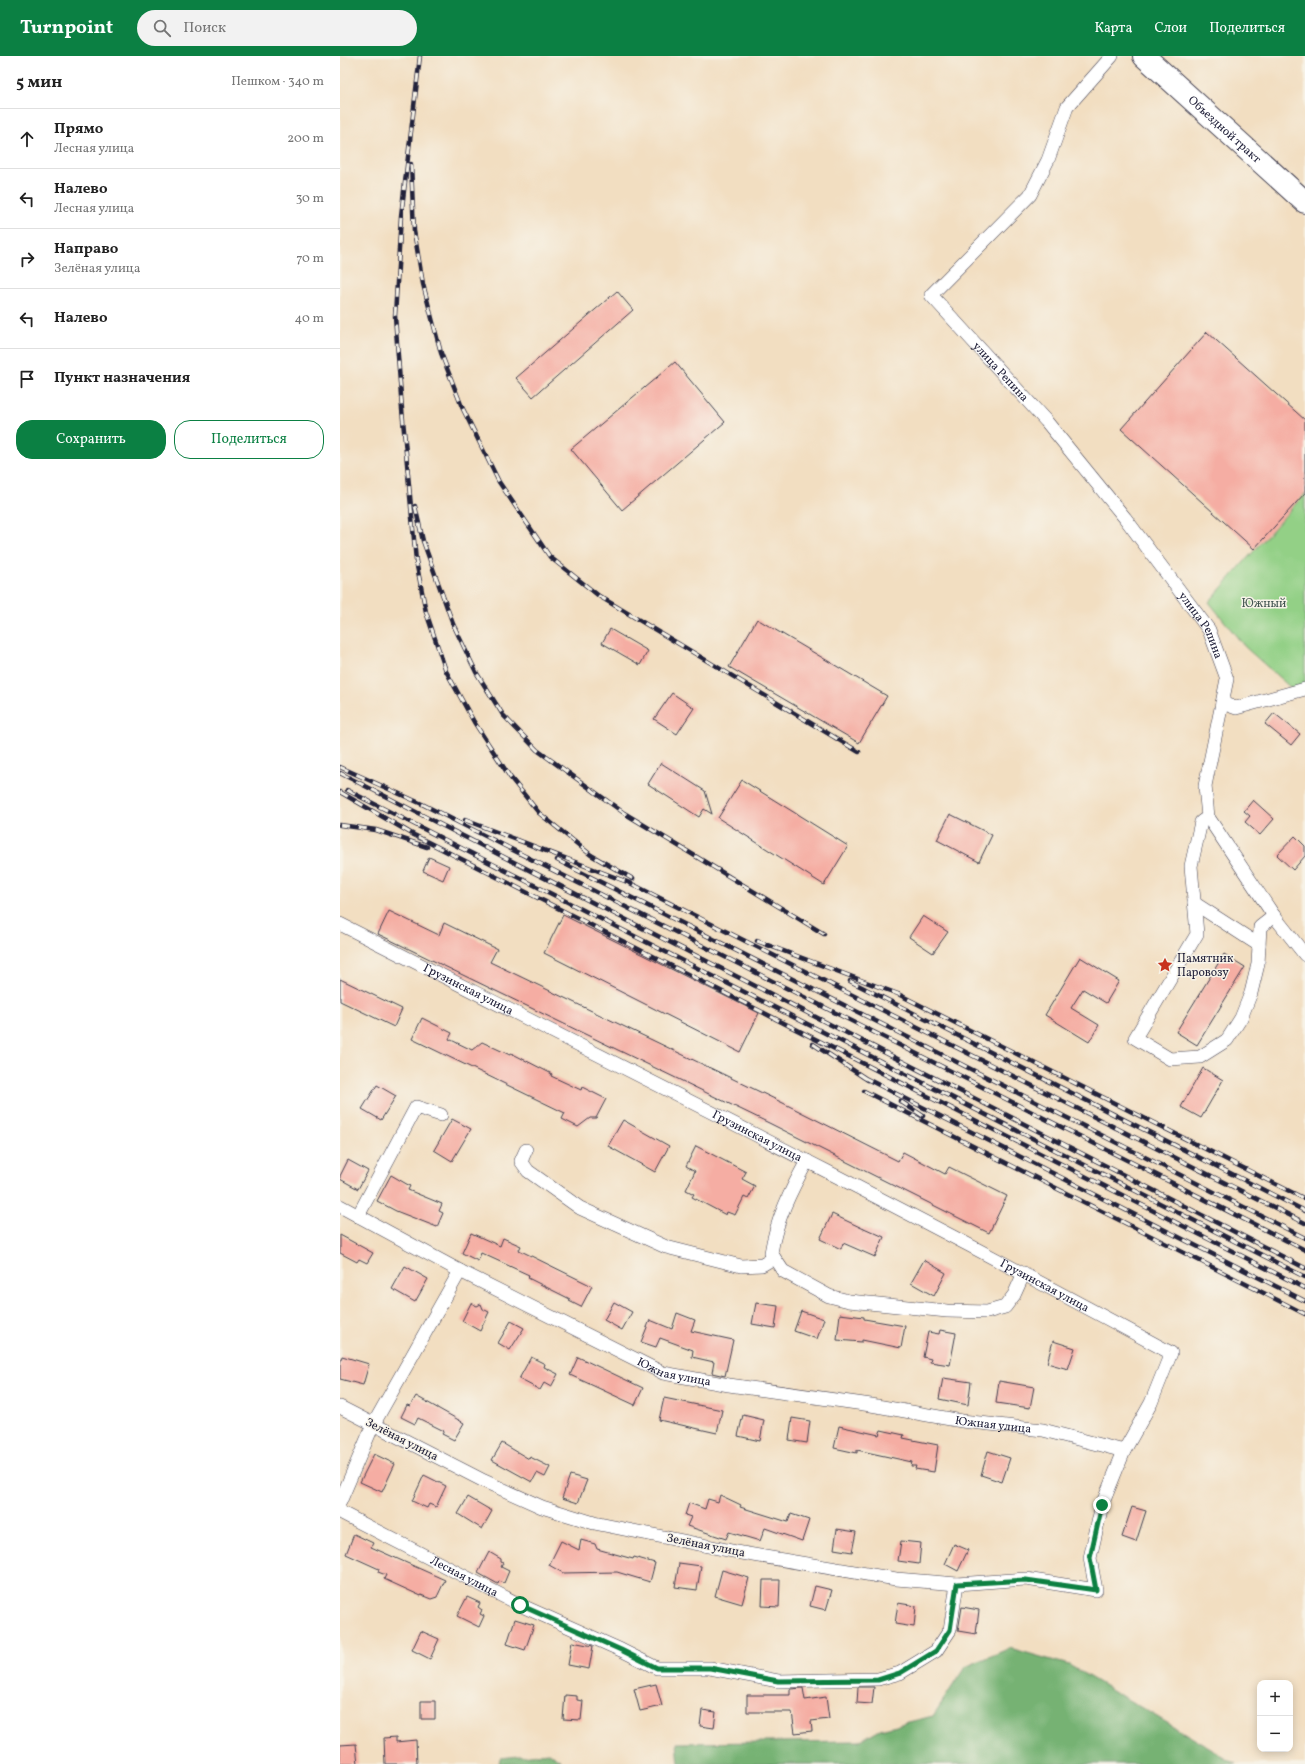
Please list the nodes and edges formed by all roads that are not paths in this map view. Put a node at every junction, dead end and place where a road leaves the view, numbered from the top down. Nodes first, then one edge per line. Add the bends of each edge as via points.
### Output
1 (1112, 56) edge
2 (1144, 56) edge
3 (1305, 202) edge
4 (1305, 689) edge
5 (1222, 704) junction
6 (1208, 817) junction
7 (1194, 903) junction
8 (1274, 916) junction
9 (340, 924) edge
10 (1259, 945) junction
11 (1305, 955) edge
12 (441, 1115) dead end
13 (526, 1150) dead end
14 (807, 1161) junction
15 (340, 1206) edge
16 (358, 1216) junction
17 (774, 1258) junction
18 (460, 1270) junction
19 (1024, 1273) junction
20 (340, 1407) edge
21 (373, 1425) junction
22 (1124, 1451) junction
23 (340, 1502) edge
24 (340, 1512) edge
25 (957, 1584) junction

1 - 5 street, улица Репина via 1067,107 1048,160 1030,195 931,295 1046,421 1125,518 1209,630 1226,679
2 - 3 highway, Объездной тракт
4 - 5 street via 1236,708
5 - 6 street, улица Репина via 1205,786
6 - 7 street via 1201,822 1191,866
6 - 8 street, улица Репина
7 - 10 street
7 - 10 street via 1197,934 1135,1038 1170,1059 1200,1057 1227,1040 1241,1018 1251,993 1258,964
8 - 10 street via 1260,927
8 - 11 street, улица Репина
9 - 14 street, Грузинская улица
12 - 16 street via 416,1107
13 - 17 street via 521,1161 528,1171 580,1208 666,1247 741,1266 762,1265
14 - 17 street via 791,1190 774,1236 771,1254
14 - 19 street, Грузинская улица
15 - 16 street, Южная улица
16 - 18 street, Южная улица
17 - 19 street via 783,1271 829,1296 849,1301 962,1312 987,1312 1004,1307 1014,1295
18 - 21 street
18 - 22 street, Южная улица via 663,1373 962,1421 1043,1430
19 - 22 street, Грузинская улица via 1171,1353 1151,1403
20 - 21 street, Зелёная улица
21 - 23 street
21 - 25 street, Зелёная улица via 542,1507 594,1523 742,1553 896,1579
22 - 25 street, Зелёная улица via 1102,1505 1090,1558 1096,1590 1026,1580
24 - 25 street, Лесная улица via 520,1605 657,1668 710,1668 778,1681 878,1680 900,1673 936,1651 950,1630

